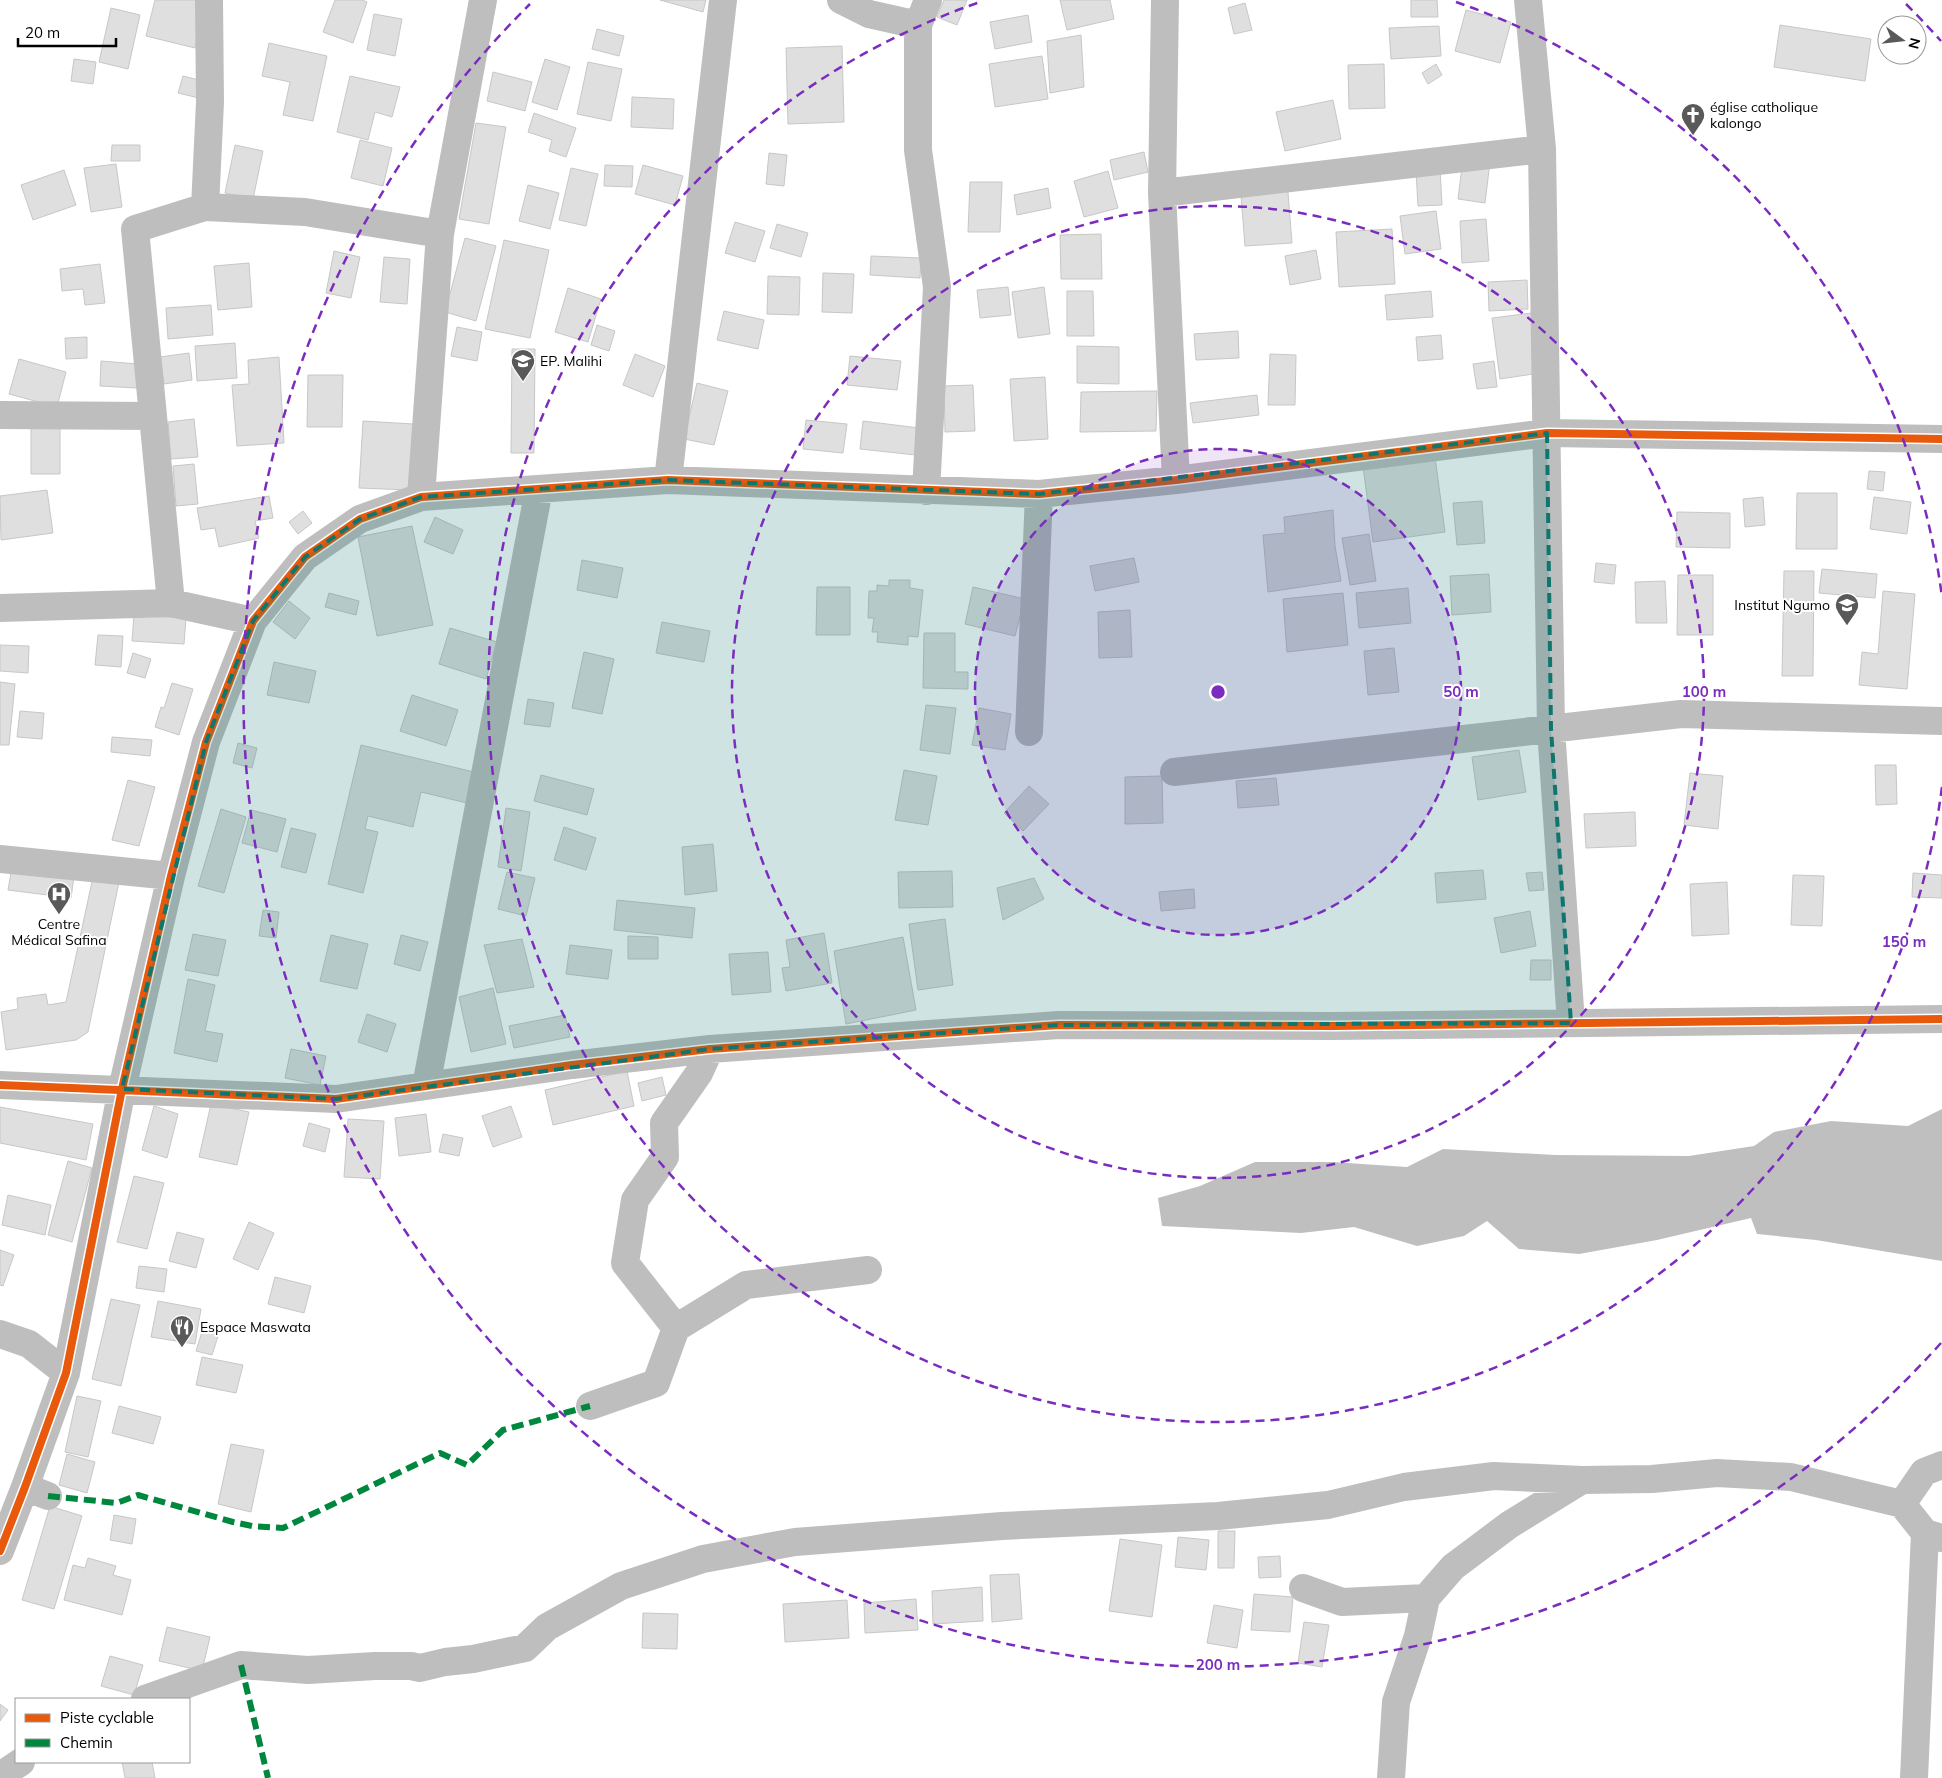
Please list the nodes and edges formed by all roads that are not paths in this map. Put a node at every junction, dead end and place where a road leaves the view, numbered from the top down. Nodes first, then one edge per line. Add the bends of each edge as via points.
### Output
1 (208, 0) edge
2 (482, 0) edge
3 (723, 0) edge
4 (841, 0) edge
5 (1165, 0) edge
6 (1528, 0) edge
7 (923, 12) edge
8 (1542, 149) junction
9 (1162, 193) junction
10 (205, 207) junction
11 (440, 234) junction
12 (0, 415) edge
13 (153, 416) junction
14 (1547, 433) junction
15 (1942, 439) edge
16 (668, 480) junction
17 (1176, 480) junction
18 (539, 489) junction
19 (926, 491) junction
20 (1039, 494) junction
21 (420, 497) junction
22 (171, 603) junction
23 (0, 608) edge
24 (253, 621) junction
25 (1942, 721) edge
26 (1551, 729) junction
27 (1029, 732) dead end
28 (1174, 772) dead end
29 (0, 859) edge
30 (170, 876) junction
31 (1942, 1019) edge
32 (1572, 1023) junction
33 (710, 1049) junction
34 (0, 1085) edge
35 (426, 1086) junction
36 (122, 1089) junction
37 (868, 1270) dead end
38 (676, 1328) junction
39 (0, 1334) edge
40 (66, 1373) junction
41 (590, 1406) dead end
42 (1942, 1465) edge
43 (1582, 1480) junction
44 (1902, 1504) junction
45 (1933, 1536) edge
46 (0, 1551) edge
47 (1303, 1588) dead end
48 (1426, 1598) junction
49 (148, 1698) edge
50 (20, 1763) edge
51 (0, 1776) edge
52 (1391, 1778) edge
53 (1914, 1778) edge

1 - 10 street via 210,102
2 - 11 street
3 - 16 street
4 - 7 street via 869,14
5 - 9 street
6 - 8 street
7 - 19 street via 918,150 937,287
8 - 9 street
8 - 14 street
9 - 17 street
10 - 11 street via 306,212
10 - 13 street via 135,229
11 - 21 street
12 - 13 street
13 - 22 street
14 - 15 street
14 - 17 street
14 - 26 street
16 - 18 street
16 - 19 street
17 - 20 street
18 - 21 street
18 - 35 street
19 - 20 street
20 - 27 street
21 - 24 street via 360,519 305,557
22 - 23 street
22 - 24 street
24 - 30 street via 206,742
25 - 26 street via 1680,714
26 - 28 street
26 - 32 street
29 - 30 street
30 - 36 street
31 - 32 street
32 - 33 street via 1059,1025
33 - 35 street
33 - 38 street via 699,1073 664,1123 665,1156 635,1200 625,1262
34 - 36 street
35 - 36 street via 336,1099
36 - 40 street
37 - 38 street via 746,1285
38 - 41 street via 656,1383
39 - 40 street via 29,1344
40 - 46 street via 37,1492
42 - 44 street via 1924,1472
43 - 44 street via 1652,1479 1717,1473 1791,1477
43 - 48 street via 1509,1525 1453,1567
43 - 49 street via 1494,1476 1404,1487 1328,1505 1238,1514 1002,1526 796,1542 703,1559 621,1586 547,1627 526,1648 420,1668 375,1666 308,1670 241,1665
44 - 45 street
45 - 53 street
47 - 48 street via 1342,1602
48 - 52 street via 1418,1636 1396,1702
50 - 51 street

